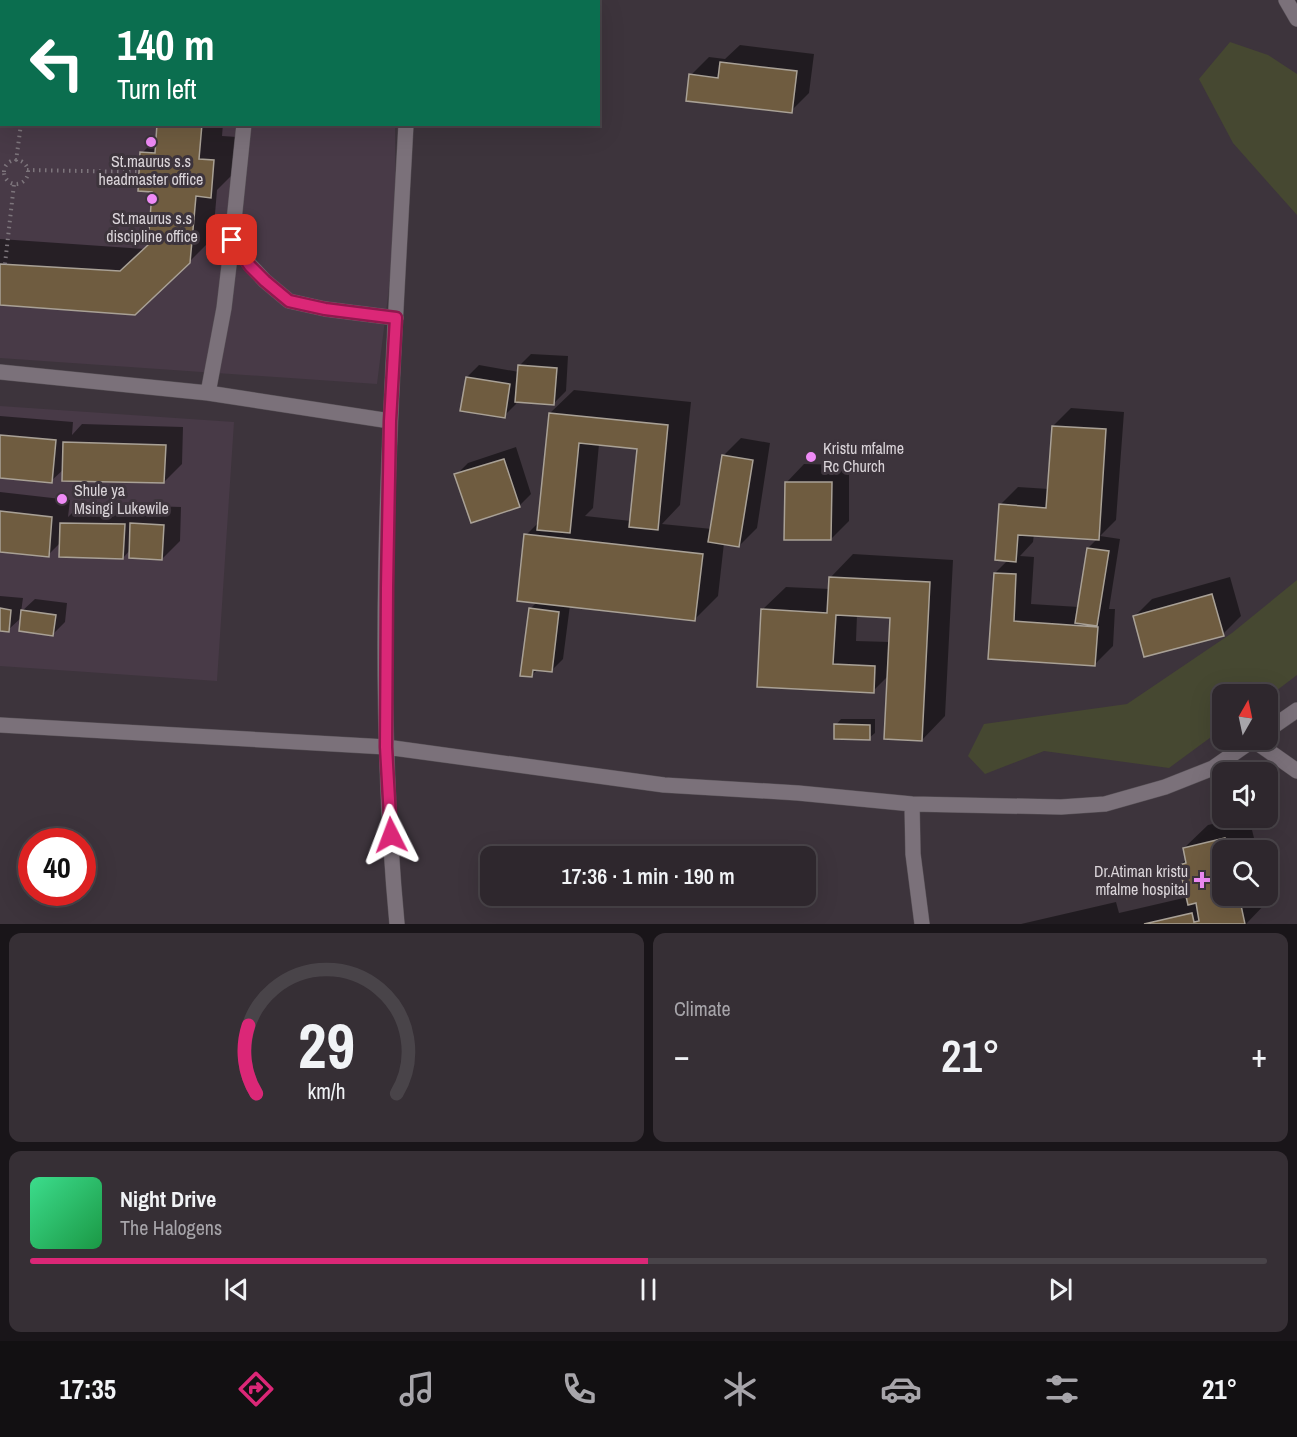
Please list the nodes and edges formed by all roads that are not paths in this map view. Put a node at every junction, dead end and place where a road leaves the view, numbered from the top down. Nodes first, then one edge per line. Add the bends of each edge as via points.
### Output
1 (1286, 0) edge
2 (1297, 19) edge
3 (244, 126) edge
4 (406, 126) edge
5 (232, 240) junction
6 (396, 318) junction
7 (0, 372) edge
8 (207, 393) junction
9 (390, 421) junction
10 (1297, 710) edge
11 (1278, 722) edge
12 (0, 724) edge
13 (386, 747) junction
14 (1239, 750) edge
15 (1267, 750) edge
16 (1297, 771) edge
17 (912, 804) junction
18 (397, 924) edge
19 (922, 924) edge

1 - 2 street
3 - 5 street
4 - 6 street
5 - 6 street via 250,266 289,301
5 - 8 street via 224,308
6 - 9 street
7 - 8 street
8 - 9 street
9 - 13 street
10 - 11 street
12 - 13 street
13 - 17 street via 664,785
13 - 18 street
14 - 17 street via 1213,768 1105,804
15 - 16 street
17 - 19 street via 913,854

